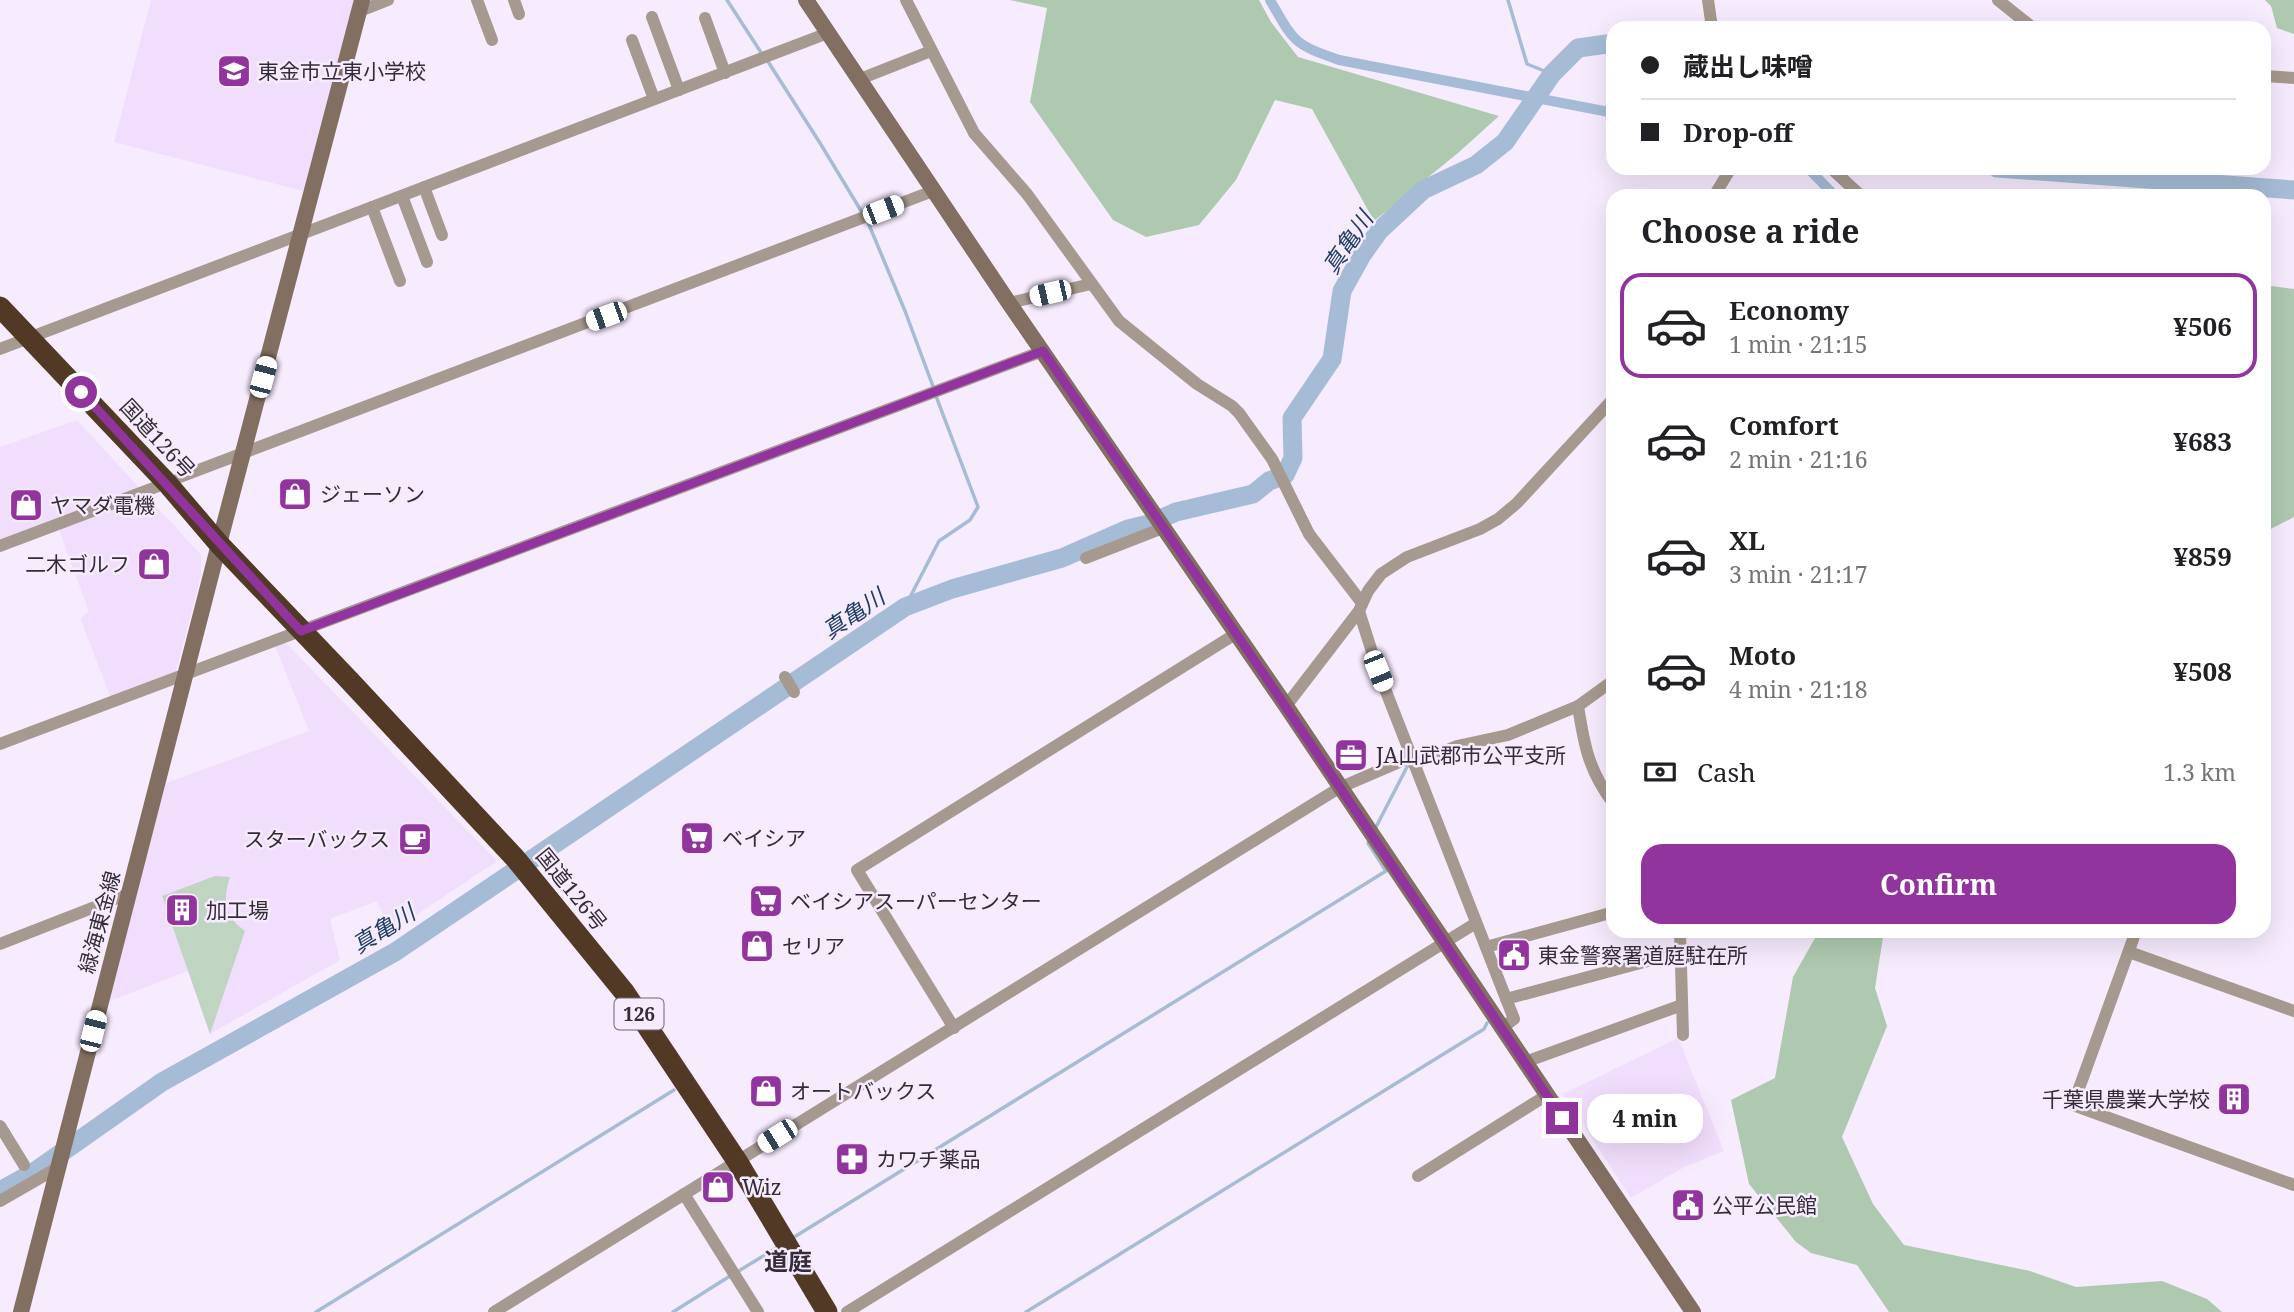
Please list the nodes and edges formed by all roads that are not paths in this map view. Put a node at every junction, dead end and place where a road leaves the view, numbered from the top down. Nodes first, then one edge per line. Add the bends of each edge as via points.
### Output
1 (388, 0) edge
2 (477, 0) edge
3 (514, 0) edge
4 (806, 0) edge
5 (906, 0) edge
6 (1708, 0) edge
7 (1998, 0) edge
8 (361, 5) edge
9 (519, 14) dead end
10 (652, 17) dead end
11 (705, 18) dead end
12 (1711, 21) edge
13 (2024, 21) edge
14 (828, 33) junction
15 (492, 40) dead end
16 (632, 40) dead end
17 (932, 51) junction
18 (724, 73) junction
19 (2271, 76) edge
20 (2294, 78) edge
21 (860, 79) junction
22 (679, 90) junction
23 (654, 99) junction
24 (1838, 175) edge
25 (424, 187) junction
26 (1853, 189) edge
27 (933, 191) junction
28 (402, 196) junction
29 (372, 207) junction
30 (300, 235) junction
31 (442, 235) dead end
32 (427, 262) dead end
33 (400, 281) dead end
34 (1091, 284) junction
35 (1009, 303) junction
36 (0, 307) edge
37 (0, 322) edge
38 (16, 343) edge
39 (1043, 351) junction
40 (1606, 407) edge
41 (243, 453) junction
42 (180, 477) dead end
43 (156, 487) junction
44 (1163, 528) junction
45 (219, 544) junction
46 (0, 546) edge
47 (1086, 558) dead end
48 (1360, 607) junction
49 (301, 631) junction
50 (1237, 634) junction
51 (186, 674) junction
52 (785, 677) dead end
53 (1606, 686) edge
54 (793, 692) dead end
55 (1286, 706) junction
56 (1578, 706) junction
57 (0, 728) edge
58 (3, 743) edge
59 (1413, 760) junction
60 (1339, 789) junction
61 (1606, 794) edge
62 (128, 894) junction
63 (1606, 914) edge
64 (1476, 923) junction
65 (1680, 938) edge
66 (2134, 938) edge
67 (1443, 942) junction
68 (0, 944) edge
69 (1486, 947) junction
70 (1681, 952) junction
71 (2129, 952) junction
72 (1506, 999) junction
73 (1682, 1005) junction
74 (2294, 1011) edge
75 (954, 1028) junction
76 (1502, 1028) junction
77 (1683, 1035) dead end
78 (1525, 1062) junction
79 (1547, 1095) junction
80 (0, 1126) edge
81 (737, 1161) junction
82 (24, 1165) dead end
83 (59, 1167) junction
84 (1418, 1176) dead end
85 (2294, 1185) edge
86 (684, 1194) junction
87 (0, 1201) edge
88 (21, 1312) edge
89 (494, 1312) edge
90 (758, 1312) edge
91 (827, 1312) edge
92 (847, 1312) edge
93 (1693, 1312) edge

1 - 8 street
2 - 15 street
3 - 9 street
4 - 14 street
5 - 17 street
6 - 12 street
7 - 13 street
8 - 30 street, 緑海東金線
10 - 22 street
11 - 18 street
14 - 18 street
14 - 21 street
16 - 23 street
17 - 21 street
17 - 34 street via 974,133 1027,194
18 - 22 street
19 - 20 street
21 - 27 street
22 - 23 street
23 - 25 street
24 - 26 street
25 - 28 street
25 - 31 street
27 - 35 street
27 - 41 street
28 - 29 street
28 - 32 street
29 - 30 street
29 - 33 street
30 - 38 street
30 - 41 street, 緑海東金線
34 - 35 street
34 - 48 street via 1119,321 1239,413 1272,458 1309,534
35 - 39 street
36 - 38 highway, 国道126号 / 126
37 - 38 highway, 国道126号 / 126
38 - 43 highway, 国道126号 / 126
38 - 45 highway, 国道126号 / 126 via 167,483
39 - 44 street
39 - 49 street
40 - 48 street via 1498,519 1407,557 1381,574
41 - 42 street
41 - 45 street, 緑海東金線
43 - 45 highway, 国道126号 / 126
43 - 46 street
44 - 47 street
44 - 50 street
45 - 49 highway, 国道126号 / 126
45 - 51 street, 緑海東金線
48 - 55 street
48 - 59 street via 1378,671
49 - 51 street
49 - 81 highway, 国道126号 / 126 via 528,875 625,993
50 - 55 street
50 - 75 street via 857,870
51 - 58 street
51 - 62 street, 緑海東金線
52 - 54 street
53 - 56 street
55 - 60 street
56 - 59 street via 1508,735
56 - 61 street via 1585,752
57 - 58 street
59 - 60 street
59 - 64 street
60 - 67 street
60 - 75 street
62 - 68 street
62 - 83 street, 緑海東金線
63 - 69 street
64 - 67 street
64 - 69 street
65 - 70 street
66 - 71 street
67 - 76 street
67 - 92 street
69 - 72 street
70 - 72 street
70 - 73 street
71 - 74 street
71 - 85 street via 2073,1105
72 - 76 street via 1514,1020
73 - 77 street
73 - 78 street
75 - 81 street
76 - 78 street
78 - 79 street
79 - 84 street
79 - 93 street
80 - 82 street
81 - 86 street
81 - 91 highway, 国道126号 / 126
83 - 87 street
83 - 88 street, 緑海東金線
86 - 89 street
86 - 90 street

